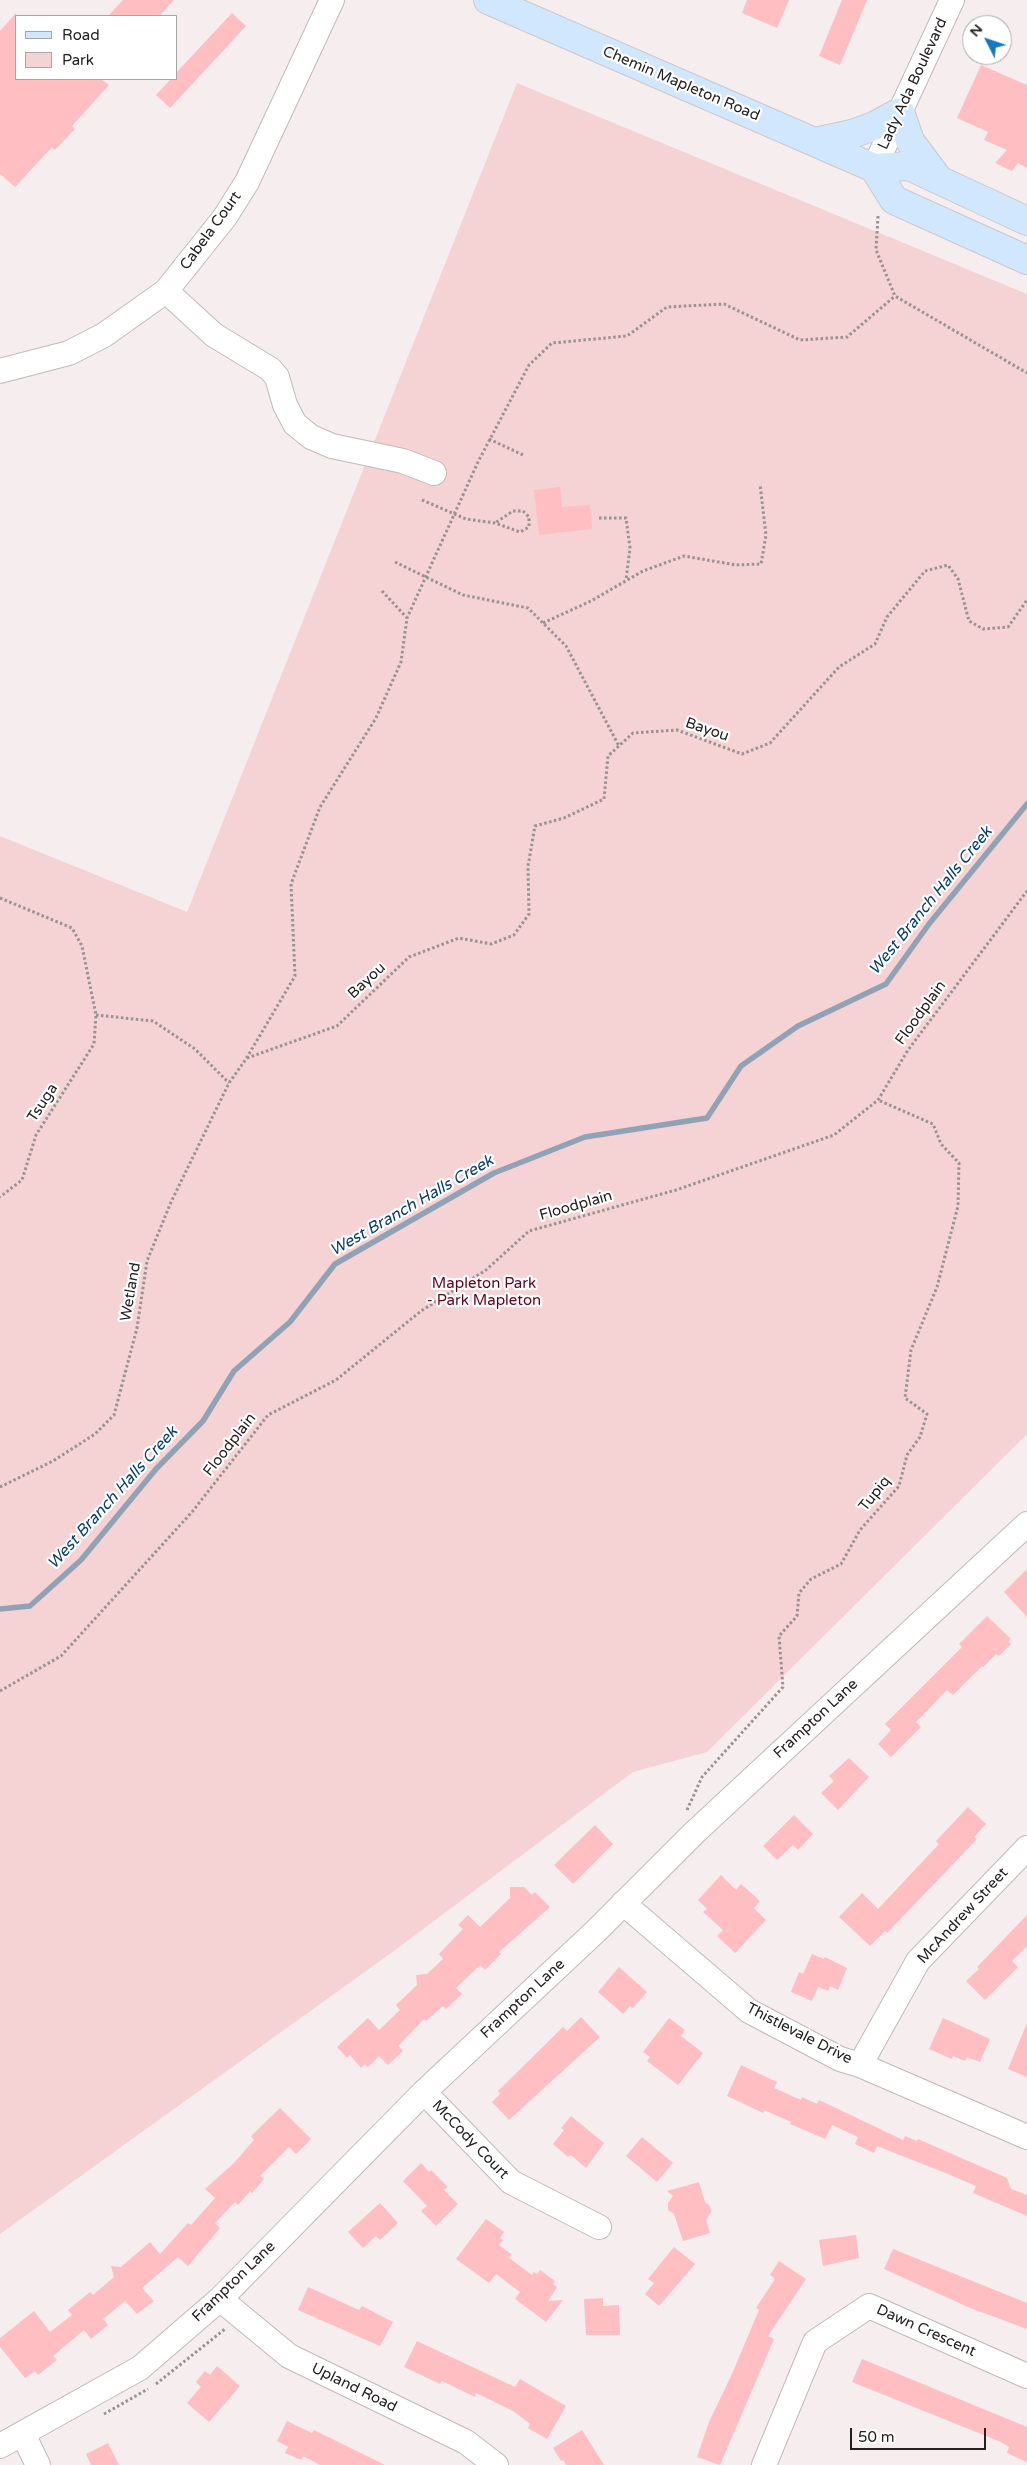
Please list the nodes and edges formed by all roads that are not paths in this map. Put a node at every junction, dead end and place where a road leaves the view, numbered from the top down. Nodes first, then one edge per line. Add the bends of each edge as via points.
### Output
1 (332, 0) edge
2 (488, 0) edge
3 (952, 0) edge
4 (900, 112) junction
5 (814, 142) junction
6 (874, 168) junction
7 (947, 185) junction
8 (1027, 221) edge
9 (1027, 260) edge
10 (166, 291) junction
11 (0, 370) edge
12 (434, 473) dead end
13 (1027, 1524) edge
14 (1027, 1848) edge
15 (623, 1903) junction
16 (860, 2065) junction
17 (424, 2092) junction
18 (1027, 2137) edge
19 (598, 2227) dead end
20 (220, 2298) junction
21 (1027, 2376) edge
22 (23, 2434) junction
23 (0, 2446) edge
24 (38, 2465) edge
25 (496, 2465) edge
26 (764, 2465) edge

1 - 10 street, Cabela Court via 247,182 225,217
2 - 5 main road, Chemin Mapleton Road
3 - 4 street, Lady Ada Boulevard
4 - 5 main road via 852,134
4 - 6 street, Lady Ada Boulevard
4 - 7 main road via 910,141 931,171
5 - 6 main road, Chemin Mapleton Road
6 - 7 main road, Chemin Mapleton Road via 909,166
6 - 9 main road via 894,200
7 - 8 main road, Chemin Mapleton Road
10 - 11 street, Cabela Court via 104,335 69,353
10 - 12 street via 214,335 270,369 277,377 285,405 295,424 311,437 332,446 403,460
13 - 15 street, Frampton Lane
14 - 16 street, McAndrew Street via 918,1961
15 - 16 street, Thistlevale Drive via 749,2011 840,2059
15 - 17 street, Frampton Lane
16 - 18 street, Thistlevale Drive
17 - 19 street, McCody Court via 511,2182
17 - 20 street, Frampton Lane
20 - 22 street, Frampton Lane via 140,2368
20 - 25 street, Upland Road via 290,2356 466,2442
21 - 26 street, Dawn Crescent via 869,2306 814,2342
22 - 23 street, Frampton Lane
22 - 24 street

